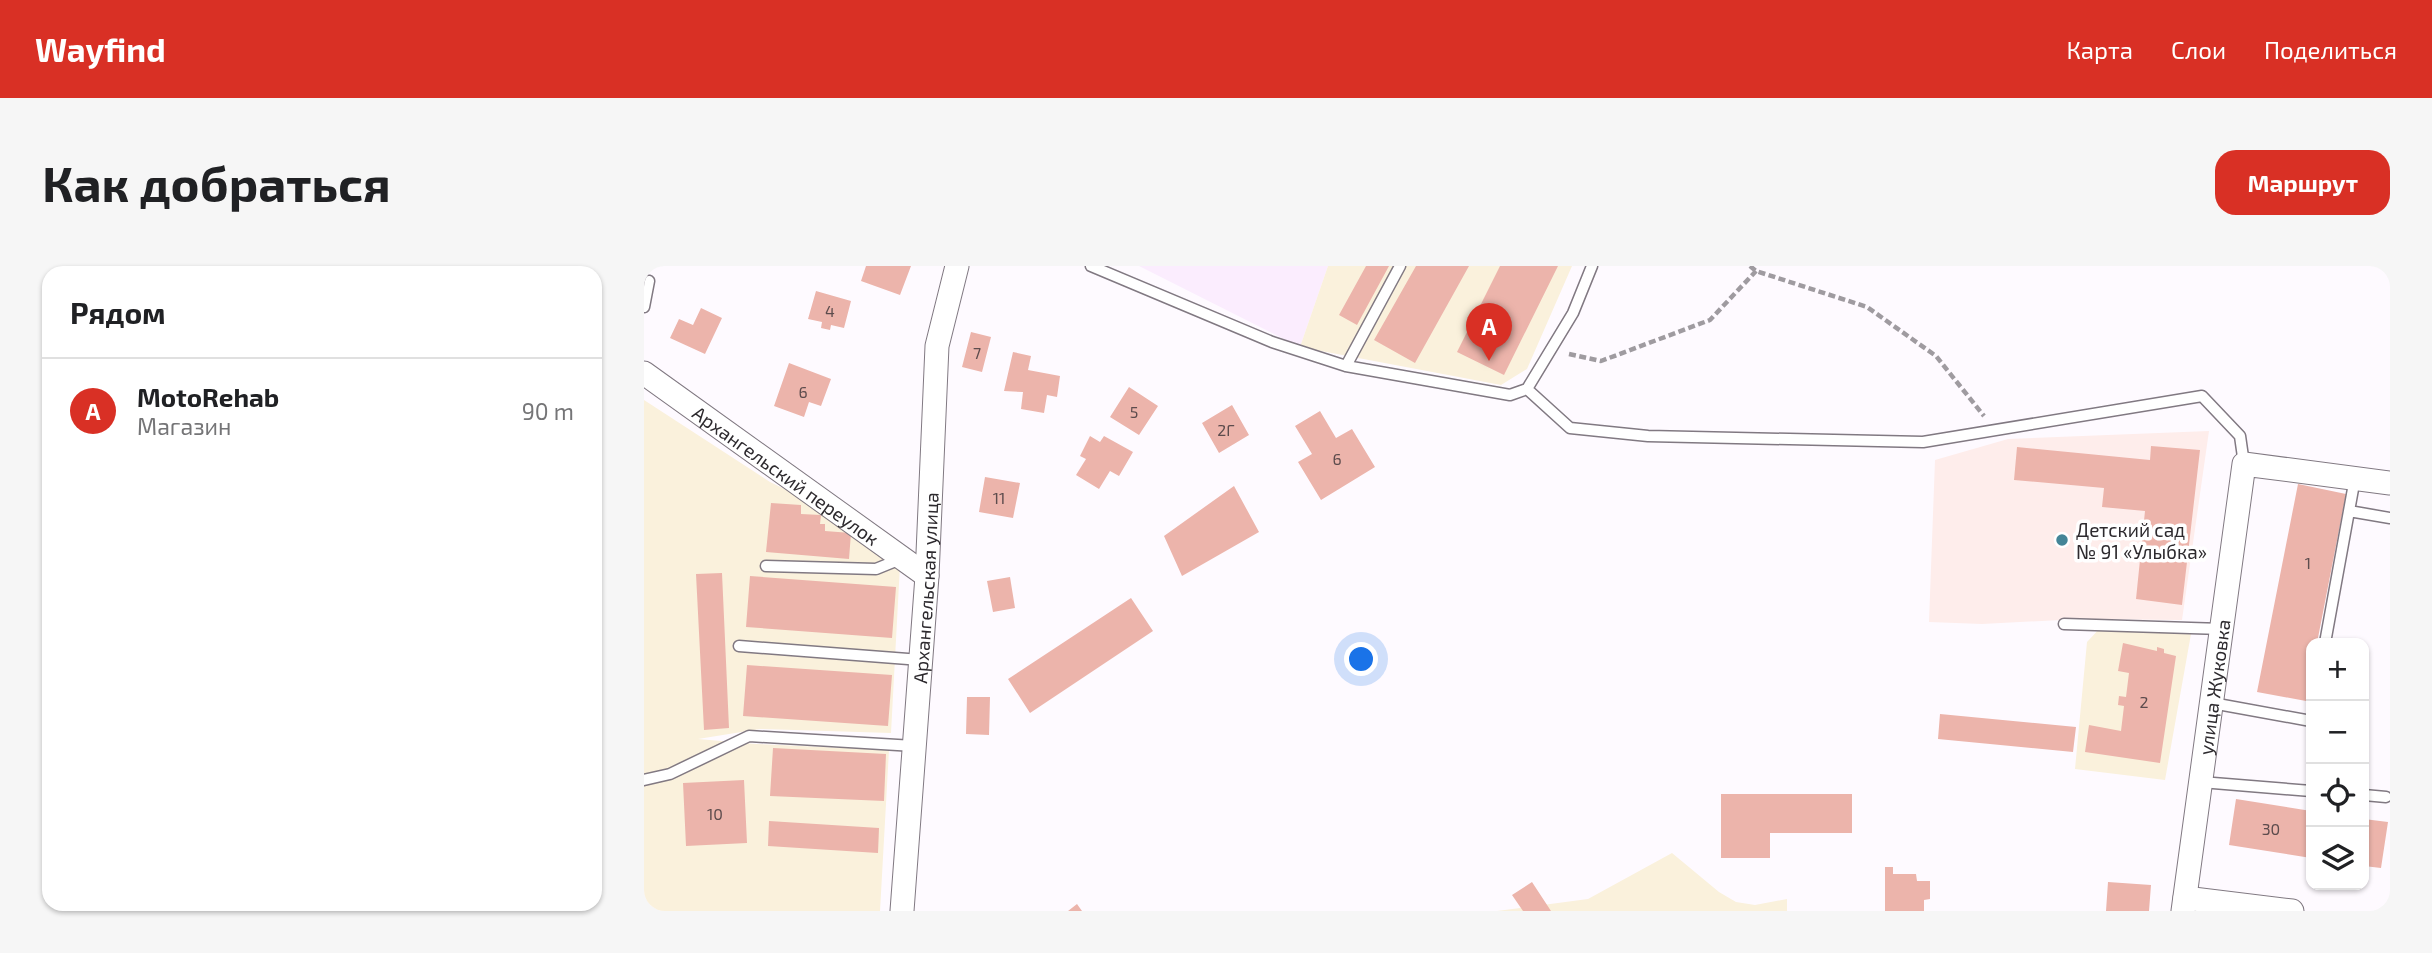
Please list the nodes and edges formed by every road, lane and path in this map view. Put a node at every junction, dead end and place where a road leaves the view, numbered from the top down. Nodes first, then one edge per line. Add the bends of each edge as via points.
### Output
1 (957, 266) edge
2 (1091, 266) edge
3 (1399, 266) edge
4 (1592, 266) edge
5 (1750, 266) edge
6 (1756, 271) junction
7 (649, 281) dead end
8 (644, 307) edge
9 (1551, 349) junction
10 (1346, 366) junction
11 (644, 373) edge
12 (1527, 389) junction
13 (1995, 430) junction
14 (2245, 464) junction
15 (2355, 478) junction
16 (2390, 483) edge
17 (2349, 511) junction
18 (2390, 518) edge
19 (903, 558) junction
20 (766, 566) dead end
21 (927, 576) junction
22 (2064, 624) dead end
23 (2222, 629) junction
24 (2326, 638) edge
25 (739, 646) dead end
26 (921, 660) junction
27 (2212, 703) junction
28 (2306, 719) edge
29 (914, 746) junction
30 (644, 780) edge
31 (2201, 782) junction
32 (2306, 791) edge
33 (2369, 796) edge
34 (2389, 798) edge
35 (2184, 905) edge
36 (902, 911) edge
37 (2292, 911) edge

1 - 21 street, Архангельская улица via 937,346
2 - 10 lane via 1272,342
3 - 10 lane
4 - 9 lane via 1573,313
5 - 6 path
6 - 9 path via 1710,320 1601,362
6 - 13 path via 1867,307 1936,356
7 - 8 lane
9 - 12 lane
10 - 12 lane via 1510,396
11 - 19 street, Архангельский переулок
12 - 13 lane via 1570,428 1648,436 1923,442
13 - 14 lane via 2202,396 2240,436
14 - 15 street
14 - 23 street, улица Жуковка
15 - 16 street
15 - 17 lane
17 - 18 lane
17 - 24 lane
19 - 20 lane via 876,569
19 - 21 street, Архангельский переулок
21 - 26 street, Архангельская улица
22 - 23 lane
23 - 27 street, улица Жуковка
25 - 26 lane
26 - 29 street, Архангельская улица
27 - 28 lane
27 - 31 street, улица Жуковка
29 - 30 lane via 748,736 670,774
29 - 36 street, Архангельская улица
31 - 32 lane
31 - 35 street, улица Жуковка
33 - 34 lane
35 - 37 street

